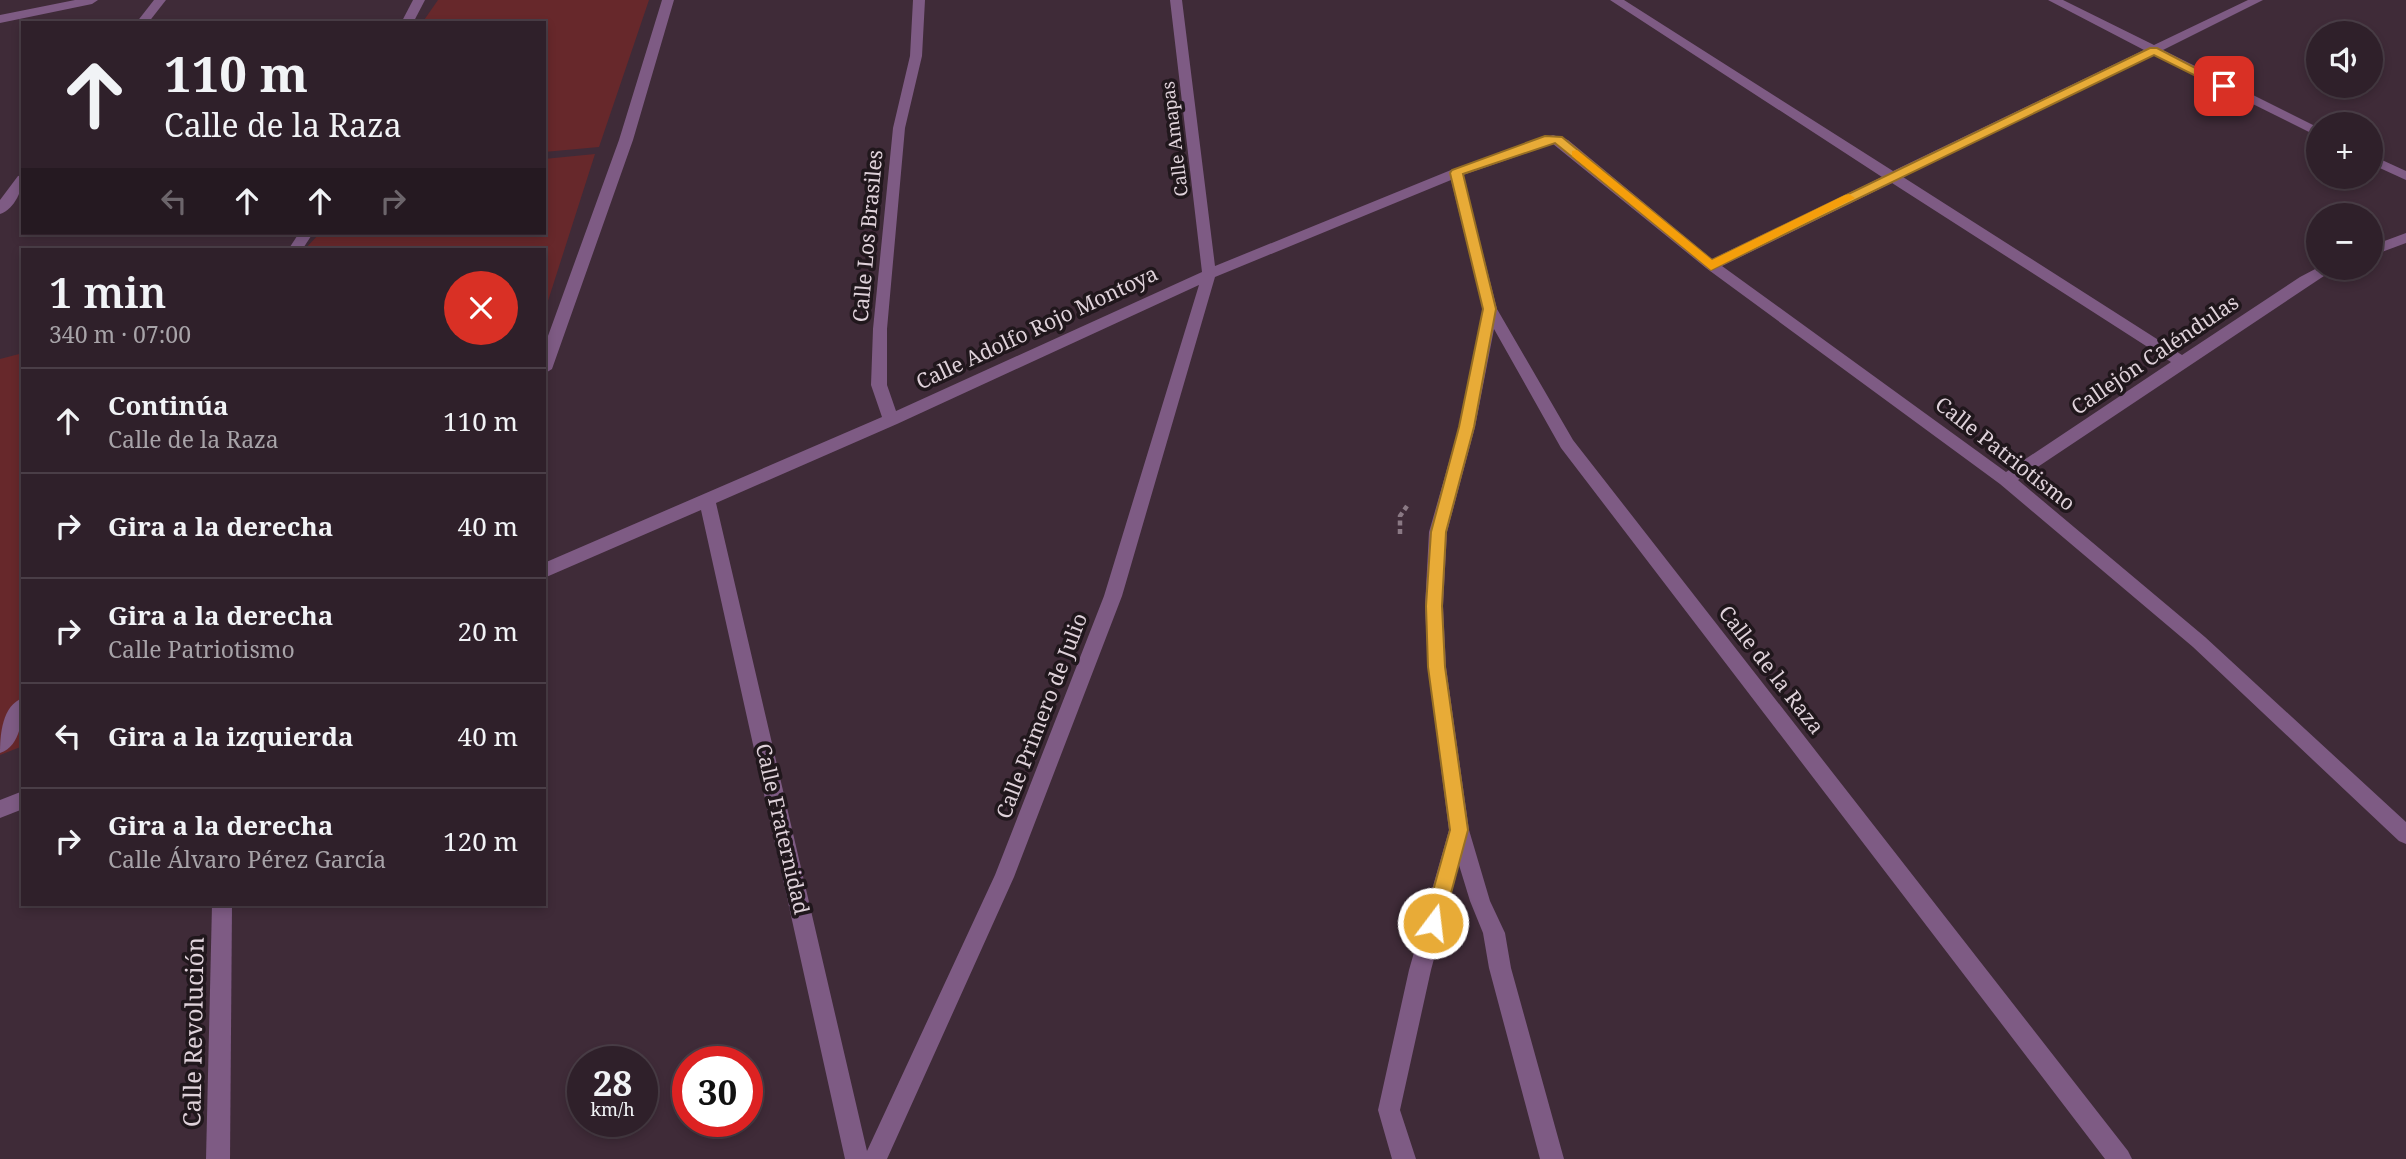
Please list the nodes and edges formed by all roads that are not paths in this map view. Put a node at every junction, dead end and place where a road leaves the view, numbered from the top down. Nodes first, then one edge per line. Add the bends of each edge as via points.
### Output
1 (92, 0) edge
2 (160, 0) edge
3 (419, 0) edge
4 (668, 0) edge
5 (919, 0) edge
6 (1176, 0) edge
7 (1616, 0) edge
8 (2054, 0) edge
9 (2257, 0) edge
10 (0, 19) edge
11 (144, 21) edge
12 (408, 21) edge
13 (2154, 51) junction
14 (2306, 126) edge
15 (1553, 139) joint
16 (2383, 165) edge
17 (1456, 173) junction
18 (2406, 176) edge
19 (1893, 177) junction
20 (21, 182) edge
21 (2, 207) edge
22 (2406, 238) edge
23 (2383, 247) edge
24 (1711, 265) junction
25 (1209, 274) junction
26 (2306, 280) edge
27 (1490, 309) junction
28 (546, 363) edge
29 (2183, 363) junction
30 (891, 420) junction
31 (2006, 480) junction
32 (707, 499) junction
33 (546, 570) edge
34 (21, 709) edge
35 (0, 745) edge
36 (21, 801) edge
37 (0, 809) edge
38 (1459, 830) junction
39 (2406, 835) edge
40 (222, 906) edge
41 (218, 1159) edge
42 (857, 1159) edge
43 (875, 1159) edge
44 (1404, 1159) edge
45 (1552, 1159) edge
46 (2120, 1159) edge

1 - 10 street
2 - 11 street
3 - 12 street
4 - 28 street via 626,140
5 - 30 street, Calle Los Brasiles via 916,56 899,128 880,329 878,385
6 - 25 street, Calle Amapas
7 - 19 street
8 - 13 street
9 - 13 street
13 - 14 street
13 - 19 street
15 - 17 street, Calle Adolfo Rojo Montoya
15 - 24 street, Calle Patriotismo
16 - 18 street
17 - 25 street, Calle Adolfo Rojo Montoya
17 - 27 street, Calle de la Raza
19 - 24 street
19 - 29 street
20 - 21 street
22 - 23 street
24 - 31 street, Calle Patriotismo
25 - 30 street, Calle Adolfo Rojo Montoya
25 - 43 street, Calle Primero de Julio via 1113,596 1004,877
26 - 29 street, Callejón Caléndulas
27 - 38 street via 1467,427 1438,532 1437,667
27 - 46 street, Calle de la Raza via 1567,444
29 - 31 street, Callejón Caléndulas
30 - 32 street, Calle Adolfo Rojo Montoya
31 - 39 street, Calle Patriotismo via 2199,642
32 - 33 street, Calle Adolfo Rojo Montoya
32 - 42 street, Calle Fraternidad
34 - 35 street
36 - 37 street
38 - 44 street via 1420,970 1389,1110
38 - 45 street via 1494,933
40 - 41 street, Calle Revolución

